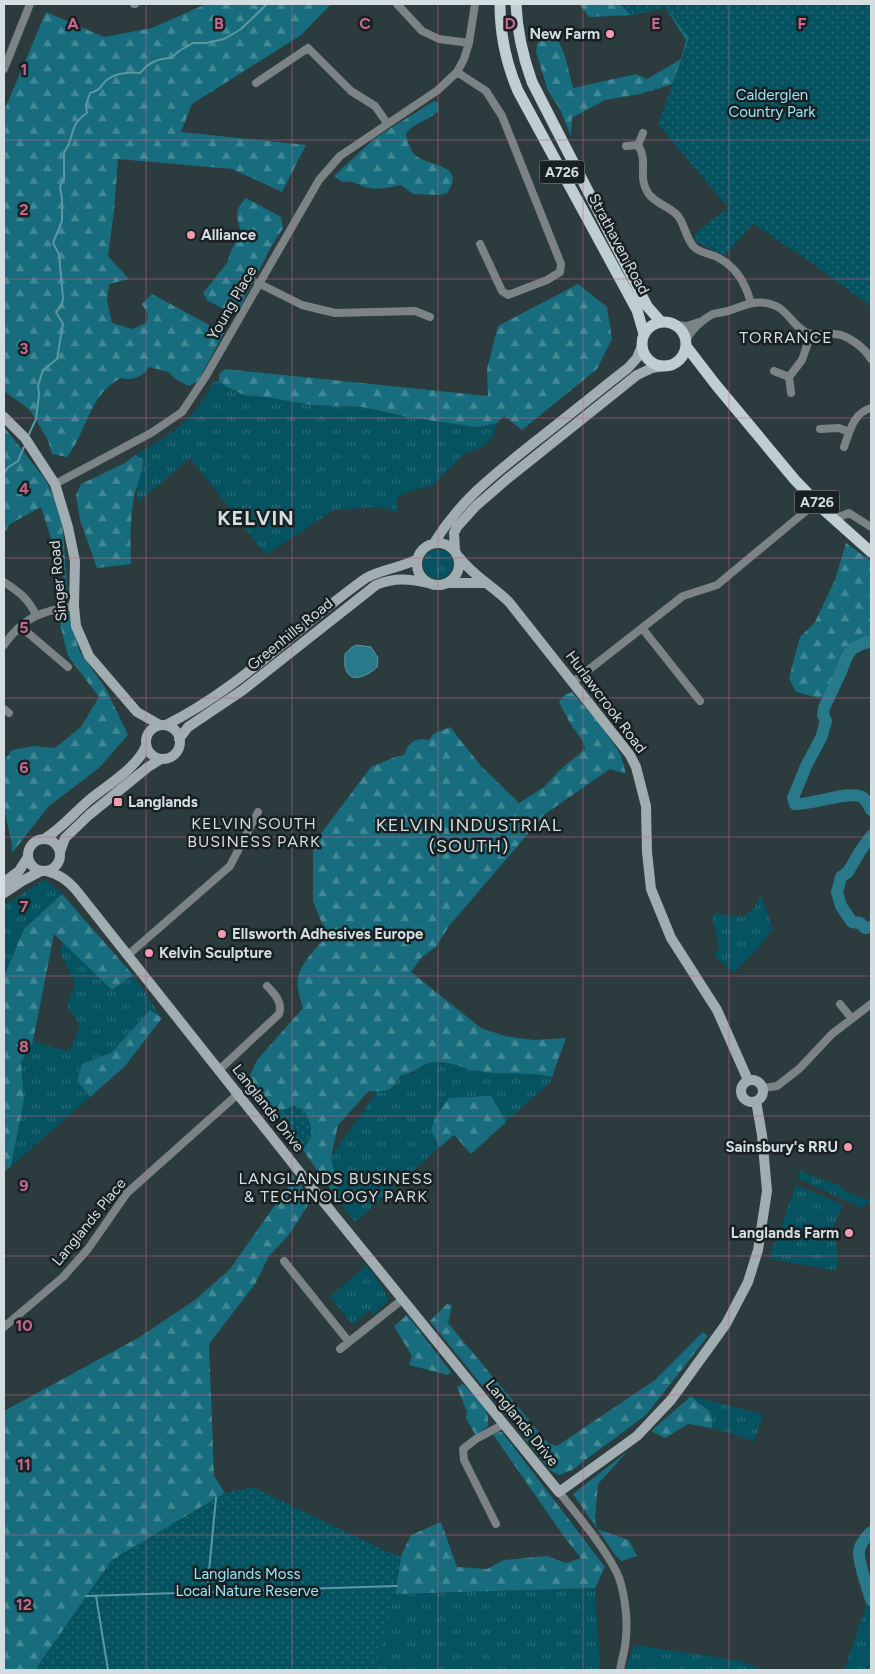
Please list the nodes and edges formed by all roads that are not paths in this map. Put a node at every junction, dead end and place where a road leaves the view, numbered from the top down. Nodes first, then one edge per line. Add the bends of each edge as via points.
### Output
1 (30, 4) edge
2 (397, 4) edge
3 (475, 4) edge
4 (500, 4) edge
5 (516, 4) edge
6 (469, 43) junction
7 (4, 68) edge
8 (457, 72) junction
9 (256, 82) dead end
10 (387, 123) junction
11 (643, 133) dead end
12 (638, 145) junction
13 (626, 146) dead end
14 (480, 244) dead end
15 (258, 284) junction
16 (751, 303) junction
17 (430, 317) dead end
18 (705, 320) junction
19 (661, 322) junction
20 (676, 325) junction
21 (644, 334) junction
22 (811, 334) junction
23 (686, 343) junction
24 (642, 346) junction
25 (871, 359) edge
26 (678, 361) junction
27 (664, 366) junction
28 (774, 371) dead end
29 (789, 377) junction
30 (716, 385) junction
31 (791, 393) dead end
32 (871, 408) edge
33 (4, 418) edge
34 (820, 429) dead end
35 (850, 432) junction
36 (844, 447) dead end
37 (54, 484) junction
38 (806, 511) dead end
39 (834, 520) junction
40 (871, 527) edge
41 (434, 543) junction
42 (871, 552) edge
43 (457, 554) junction
44 (417, 559) junction
45 (4, 582) edge
46 (429, 583) junction
47 (448, 583) junction
48 (485, 583) junction
49 (74, 606) junction
50 (36, 615) junction
51 (21, 627) junction
52 (642, 628) junction
53 (5, 641) edge
54 (68, 666) dead end
55 (573, 682) junction
56 (700, 701) dead end
57 (137, 712) junction
58 (163, 725) junction
59 (180, 739) junction
60 (147, 741) junction
61 (160, 759) junction
62 (258, 812) dead end
63 (44, 839) junction
64 (60, 854) junction
65 (28, 857) junction
66 (43, 871) junction
67 (69, 881) junction
68 (4, 882) edge
69 (4, 893) edge
70 (128, 955) junction
71 (267, 986) dead end
72 (840, 1004) dead end
73 (871, 1004) edge
74 (852, 1018) junction
75 (220, 1070) junction
76 (748, 1080) junction
77 (763, 1088) junction
78 (239, 1094) junction
79 (756, 1101) junction
80 (284, 1261) dead end
81 (403, 1300) junction
82 (4, 1327) edge
83 (349, 1342) junction
84 (340, 1349) dead end
85 (504, 1424) junction
86 (559, 1492) junction
87 (496, 1524) dead end
88 (620, 1670) edge

1 - 7 street
2 - 6 street via 422,31 439,40
3 - 6 street, Young Place
4 - 21 main road, Strathaven Road / A726 via 502,41 516,85 637,310
5 - 19 main road, Strathaven Road / A726 via 521,44 532,82 647,306
6 - 8 street, Young Place
8 - 10 street, Young Place via 438,90
8 - 14 street via 486,91 502,116 561,264 560,272 508,295 502,291
9 - 10 street via 308,48 351,91 375,106
10 - 15 street, Young Place via 340,156 319,180
11 - 12 street
12 - 13 street
12 - 16 street via 644,157 642,175 648,193 676,214 694,247 722,260 739,274
15 - 17 street via 302,305 336,313 415,310
15 - 37 street, Young Place via 182,412 151,433
16 - 18 street
16 - 22 street via 768,303 783,310 803,331
18 - 20 street via 687,326
18 - 23 street via 692,331
19 - 20 main road
19 - 21 main road
20 - 23 main road, A726
21 - 24 main road, A726
22 - 25 street via 844,336 867,352
22 - 29 street via 802,360
23 - 26 main road via 684,354
23 - 30 main road, A726
24 - 27 main road via 649,360
24 - 41 street via 628,368 470,496 451,516
26 - 27 main road
26 - 30 main road, A726
27 - 43 street via 637,375 507,479 461,521 454,533
28 - 29 street
29 - 31 street
30 - 39 main road, A726 via 795,480
32 - 35 street via 856,416
33 - 37 street, Singer Road via 25,438
34 - 35 street via 840,428
35 - 36 street
37 - 49 street, Singer Road via 75,561
38 - 52 street via 717,585 683,596
39 - 40 street via 849,513
39 - 42 main road, A726
41 - 43 street via 445,543
41 - 44 street via 424,548
43 - 47 street via 458,572
43 - 48 street, Hurlawcrook Road
44 - 46 street via 420,576
44 - 58 street, Greenhills Road via 366,578 235,683 192,712
45 - 50 street via 30,603
46 - 47 street
46 - 59 street, Greenhills Road via 398,579 376,585 243,690 188,727
47 - 48 street
48 - 55 street, Hurlawcrook Road via 509,602
49 - 50 street
49 - 57 street, Singer Road via 76,626 90,656
50 - 51 street
51 - 53 street
51 - 54 street
52 - 55 street
52 - 56 street
55 - 76 street, Hurlawcrook Road via 636,767 646,806 652,889 671,938 717,1010
57 - 58 street, Singer Road
57 - 60 street, Singer Road
58 - 59 street via 175,730
58 - 60 street via 152,729
59 - 61 street via 176,752 169,758
60 - 61 street via 152,755
60 - 63 street via 137,761
61 - 64 street via 68,835
62 - 70 street via 230,866
63 - 64 street via 54,842
63 - 65 street via 30,846
64 - 66 street via 54,867
64 - 67 street, Langlands Drive
65 - 66 street via 32,866
65 - 68 street via 19,871
66 - 67 street, Langlands Drive via 54,872
66 - 69 street
67 - 70 street, Langlands Drive
70 - 75 street, Langlands Drive
71 - 75 street via 281,1006 279,1014
72 - 74 street
73 - 74 street
74 - 77 street via 799,1069 777,1086
75 - 78 street, Langlands Drive
76 - 77 street via 756,1080
76 - 79 street via 741,1088 742,1095 749,1102
77 - 79 street via 763,1094
78 - 81 street, Langlands Drive
78 - 82 street, Langlands Place via 126,1193 88,1249 63,1277
79 - 86 street via 768,1191 758,1250 748,1282 726,1324 671,1400 637,1436
80 - 83 street
81 - 83 street
81 - 85 street, Langlands Drive
83 - 84 street
85 - 86 street, Langlands Drive
85 - 87 street via 464,1449 464,1460
86 - 88 street via 589,1531 620,1581 626,1635

